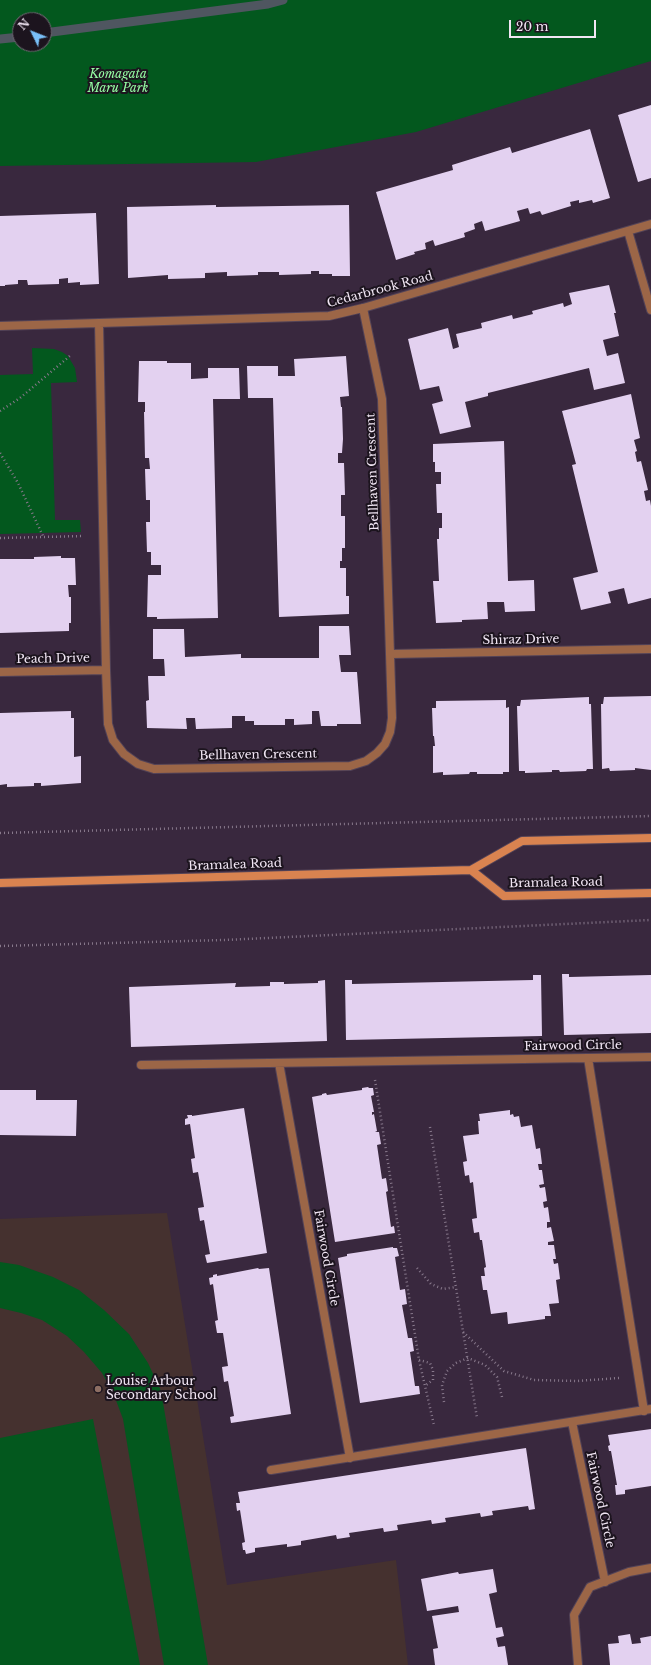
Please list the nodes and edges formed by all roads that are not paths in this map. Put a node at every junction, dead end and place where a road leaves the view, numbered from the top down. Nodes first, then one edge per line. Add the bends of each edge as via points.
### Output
1 (651, 224) edge
2 (628, 231) junction
3 (363, 308) junction
4 (651, 310) edge
5 (99, 323) junction
6 (0, 326) edge
7 (651, 649) edge
8 (391, 654) junction
9 (106, 670) junction
10 (0, 672) edge
11 (651, 838) edge
12 (471, 870) junction
13 (0, 884) edge
14 (651, 893) edge
15 (651, 1057) edge
16 (588, 1058) junction
17 (279, 1063) junction
18 (141, 1065) dead end
19 (648, 1410) edge
20 (572, 1422) junction
21 (350, 1458) junction
22 (271, 1470) dead end
23 (651, 1568) edge
24 (605, 1582) junction
25 (578, 1665) edge

1 - 2 street, Cedarbrook Road
2 - 3 street, Cedarbrook Road
2 - 4 street
3 - 5 street, Cedarbrook Road via 318,318
3 - 8 street, Bellhaven Crescent via 382,399
5 - 6 street, Cedarbrook Road
5 - 9 street, Bellhaven Crescent
7 - 8 street, Shiraz Drive
8 - 9 street, Bellhaven Crescent via 390,732 385,744 377,753 366,761 350,766 154,769 138,764 124,754 113,740 108,724
9 - 10 street, Peach Drive
11 - 12 main road, Bramalea Road via 522,842
12 - 13 main road, Bramalea Road
12 - 14 main road, Bramalea Road via 504,896
15 - 16 street, Fairwood Circle
16 - 17 street, Fairwood Circle
16 - 19 street via 639,1376
17 - 18 street, Fairwood Circle
17 - 21 street, Fairwood Circle
19 - 20 street
20 - 21 street
20 - 24 street, Fairwood Circle
21 - 22 street
23 - 24 street via 629,1572
24 - 25 street via 590,1587 574,1615

